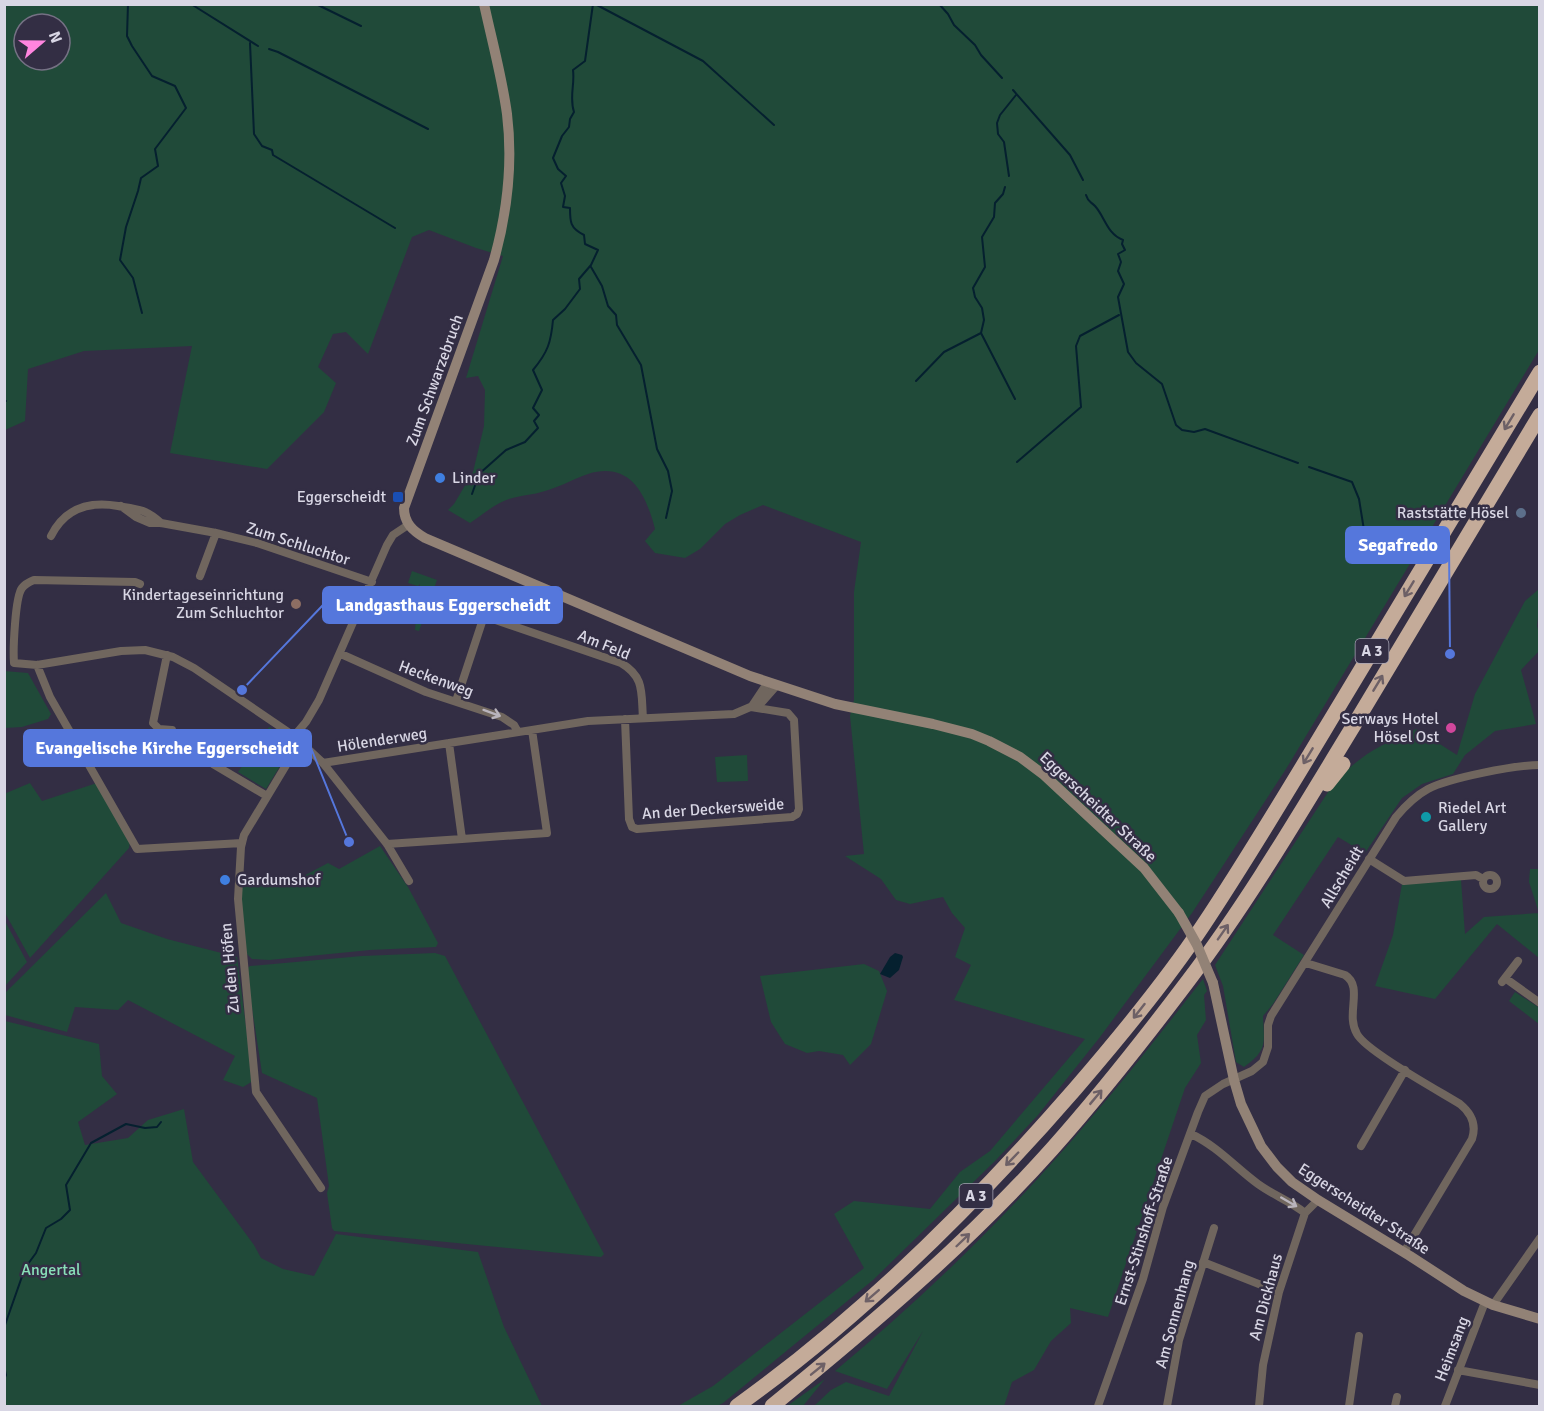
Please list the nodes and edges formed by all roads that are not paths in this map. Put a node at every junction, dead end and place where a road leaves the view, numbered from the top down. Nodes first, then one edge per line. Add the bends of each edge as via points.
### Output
1 (484, 4) edge
2 (1539, 372) edge
3 (1539, 415) edge
4 (408, 525) junction
5 (216, 533) junction
6 (51, 536) dead end
7 (200, 576) dead end
8 (372, 582) junction
9 (140, 584) dead end
10 (436, 594) dead end
11 (484, 616) junction
12 (340, 654) junction
13 (167, 656) junction
14 (37, 665) junction
15 (772, 684) junction
16 (456, 701) junction
17 (751, 707) junction
18 (643, 718) junction
19 (625, 719) junction
20 (172, 730) dead end
21 (532, 730) junction
22 (518, 732) junction
23 (297, 739) junction
24 (449, 743) junction
25 (323, 763) junction
26 (213, 764) dead end
27 (1343, 764) dead end
28 (1539, 765) edge
29 (267, 796) junction
30 (1294, 824) junction
31 (462, 839) junction
32 (242, 843) junction
33 (387, 844) junction
34 (1369, 859) junction
35 (1483, 879) dead end
36 (409, 881) dead end
37 (1518, 961) dead end
38 (1306, 963) junction
39 (1539, 1003) edge
40 (1405, 1070) junction
41 (1234, 1080) junction
42 (1191, 1134) junction
43 (1361, 1146) dead end
44 (321, 1188) dead end
45 (1318, 1200) junction
46 (1305, 1213) junction
47 (1214, 1228) dead end
48 (1539, 1238) edge
49 (1404, 1252) junction
50 (1203, 1262) junction
51 (1279, 1292) junction
52 (1489, 1304) junction
53 (1539, 1319) edge
54 (1359, 1336) dead end
55 (1458, 1370) junction
56 (1539, 1385) edge
57 (1397, 1397) dead end
58 (737, 1407) edge
59 (772, 1407) edge
60 (1098, 1407) edge
61 (1167, 1407) edge
62 (1259, 1407) edge
63 (1349, 1407) edge
64 (1395, 1407) edge
65 (1445, 1407) edge

1 - 4 street, Zum Schwarzebruch via 507,115 508,187 494,261 404,508
2 -> 58 highway, A 3 via 1275,811 1201,929 1159,986 1042,1127 953,1220 868,1300
30 -> 3 highway, A 3
4 - 8 street via 393,535
4 - 15 street, Eggerscheidter Straße via 425,538
5 - 6 street, Zum Schluchtor via 150,523 121,506 94,503 57,524
5 - 7 street
5 - 8 street, Zum Schluchtor
8 - 12 street
9 - 14 street, Hölenderweg via 27,582 20,591 14,663
10 - 11 street, Am Feld
11 - 16 street
11 - 18 street, Am Feld via 630,668 641,683
12 - 16 street, Heckenweg via 396,680
12 - 23 street
13 - 14 street, Hölenderweg via 133,650
13 - 20 street via 153,723 159,729
13 - 23 street, Hölenderweg via 194,668
14 - 32 street via 50,697 137,849
15 - 17 street, Hölenderweg via 765,699
15 - 41 street, Eggerscheidter Straße, bridge via 835,704 972,734 1020,757 1044,775 1130,854 1179,913 1213,983
16 -> 22 street, Heckenweg via 502,717
17 - 18 street, Hölenderweg via 729,714
17 - 19 street, An der Deckersweide via 793,717 799,808 795,816 632,827
18 - 19 street, Hölenderweg
19 - 21 street, Hölenderweg
21 - 22 street, Hölenderweg
21 - 31 street via 547,833
22 - 24 street, Hölenderweg
23 - 25 street, Hölenderweg
23 - 29 street, Zu den Höfen
24 - 25 street, Hölenderweg
24 - 31 street
25 - 33 street
26 - 29 street
27 - 30 highway
28 - 34 street, Allscheidt via 1429,788 1403,809
29 - 32 street, Zu den Höfen
59 -> 30 highway, A 3 via 902,1297 1051,1150 1189,980
31 - 33 street
32 - 44 street, Zu den Höfen via 238,898 256,1092
33 - 36 street
34 - 35 street via 1404,880 1476,875
34 - 38 street, Allscheidt
37 - 39 street via 1504,980
38 - 40 street via 1351,978 1355,985 1352,1013 1357,1035
38 - 41 street, Allscheidt via 1271,1016 1269,1047 1263,1062
40 - 43 street
40 - 49 street via 1467,1110 1474,1132
41 - 42 street, Ernst-Stinshoff-Straße via 1205,1096
41 - 45 street, Eggerscheidter Straße via 1261,1146 1292,1182
42 -> 46 street, Eggerscheidter Straße via 1207,1141 1241,1171
42 - 60 street, Ernst-Stinshoff-Straße
45 - 46 street, Am Dickhaus
45 - 49 street, Eggerscheidter Straße
46 - 51 street, Am Dickhaus
47 - 50 street, Am Sonnenhang
48 - 52 street, Heimsang
49 - 52 street, Eggerscheidter Straße
50 - 51 street
50 - 61 street, Am Sonnenhang via 1179,1340
51 - 62 street, Am Dickhaus via 1263,1365
52 - 53 street, Eggerscheidter Straße
52 - 55 street, Heimsang
54 - 63 street
55 - 56 street
55 - 65 street, Heimsang
57 - 64 street

